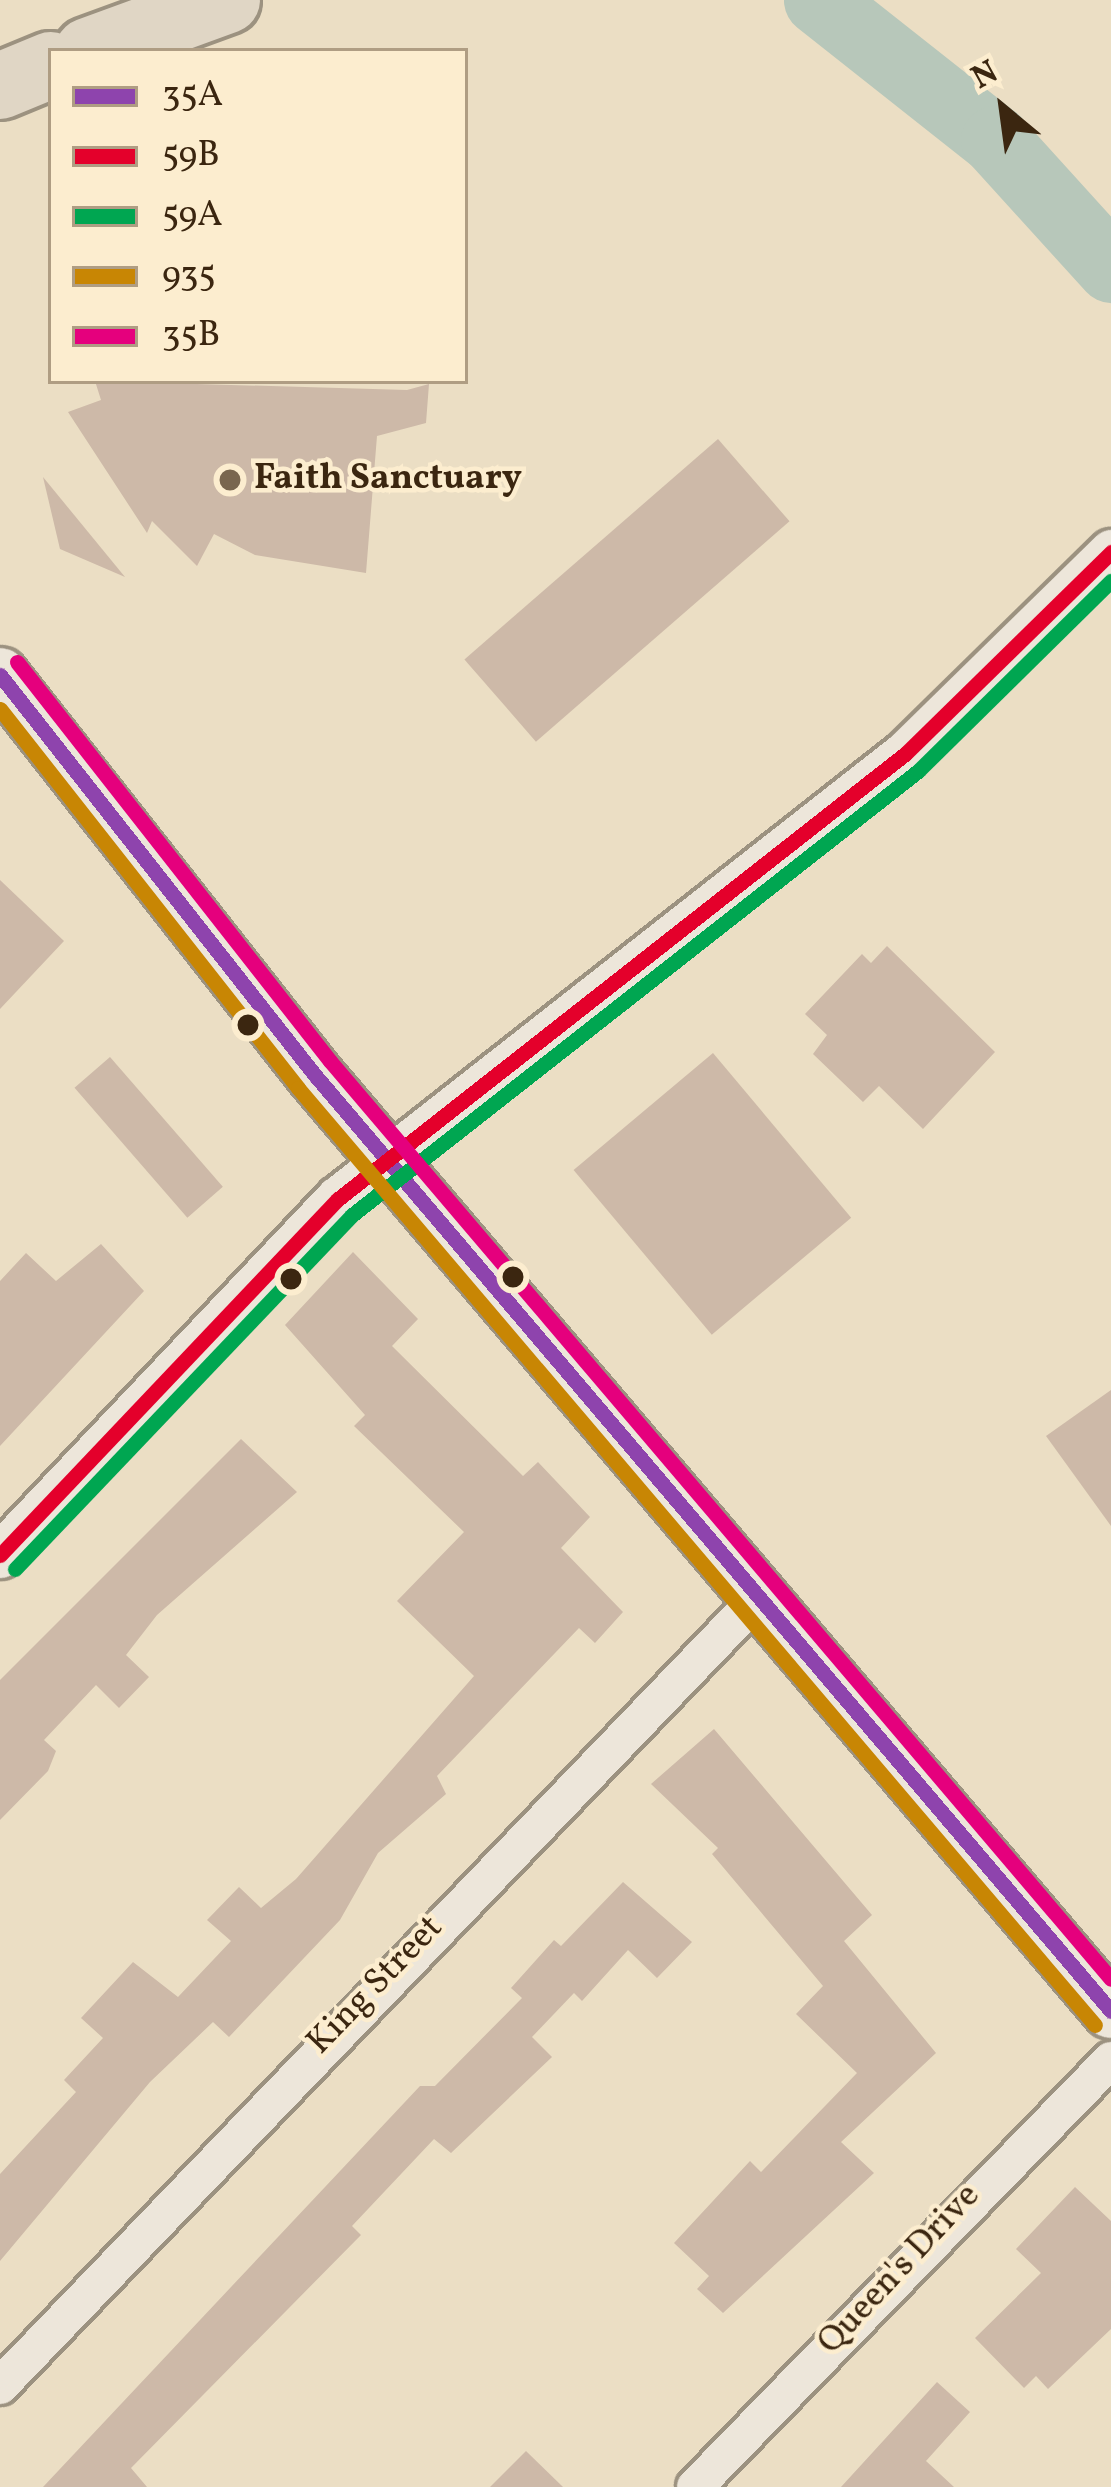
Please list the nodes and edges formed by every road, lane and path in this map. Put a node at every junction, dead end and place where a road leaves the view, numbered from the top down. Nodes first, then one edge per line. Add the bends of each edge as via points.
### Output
1 (227, 0) edge
2 (96, 48) edge
3 (48, 65) edge
4 (0, 86) edge
5 (1111, 552) edge
6 (0, 675) edge
7 (388, 1159) junction
8 (0, 1556) edge
9 (761, 1594) junction
10 (1111, 2012) edge
11 (1111, 2060) edge
12 (0, 2386) edge
13 (695, 2487) edge

1 - 2 highway
3 - 4 highway
5 - 7 street via 905,754
6 - 7 main road
7 - 8 street
7 - 9 main road
9 - 10 main road
9 - 12 street, King Street
11 - 13 street, Queen's Drive

